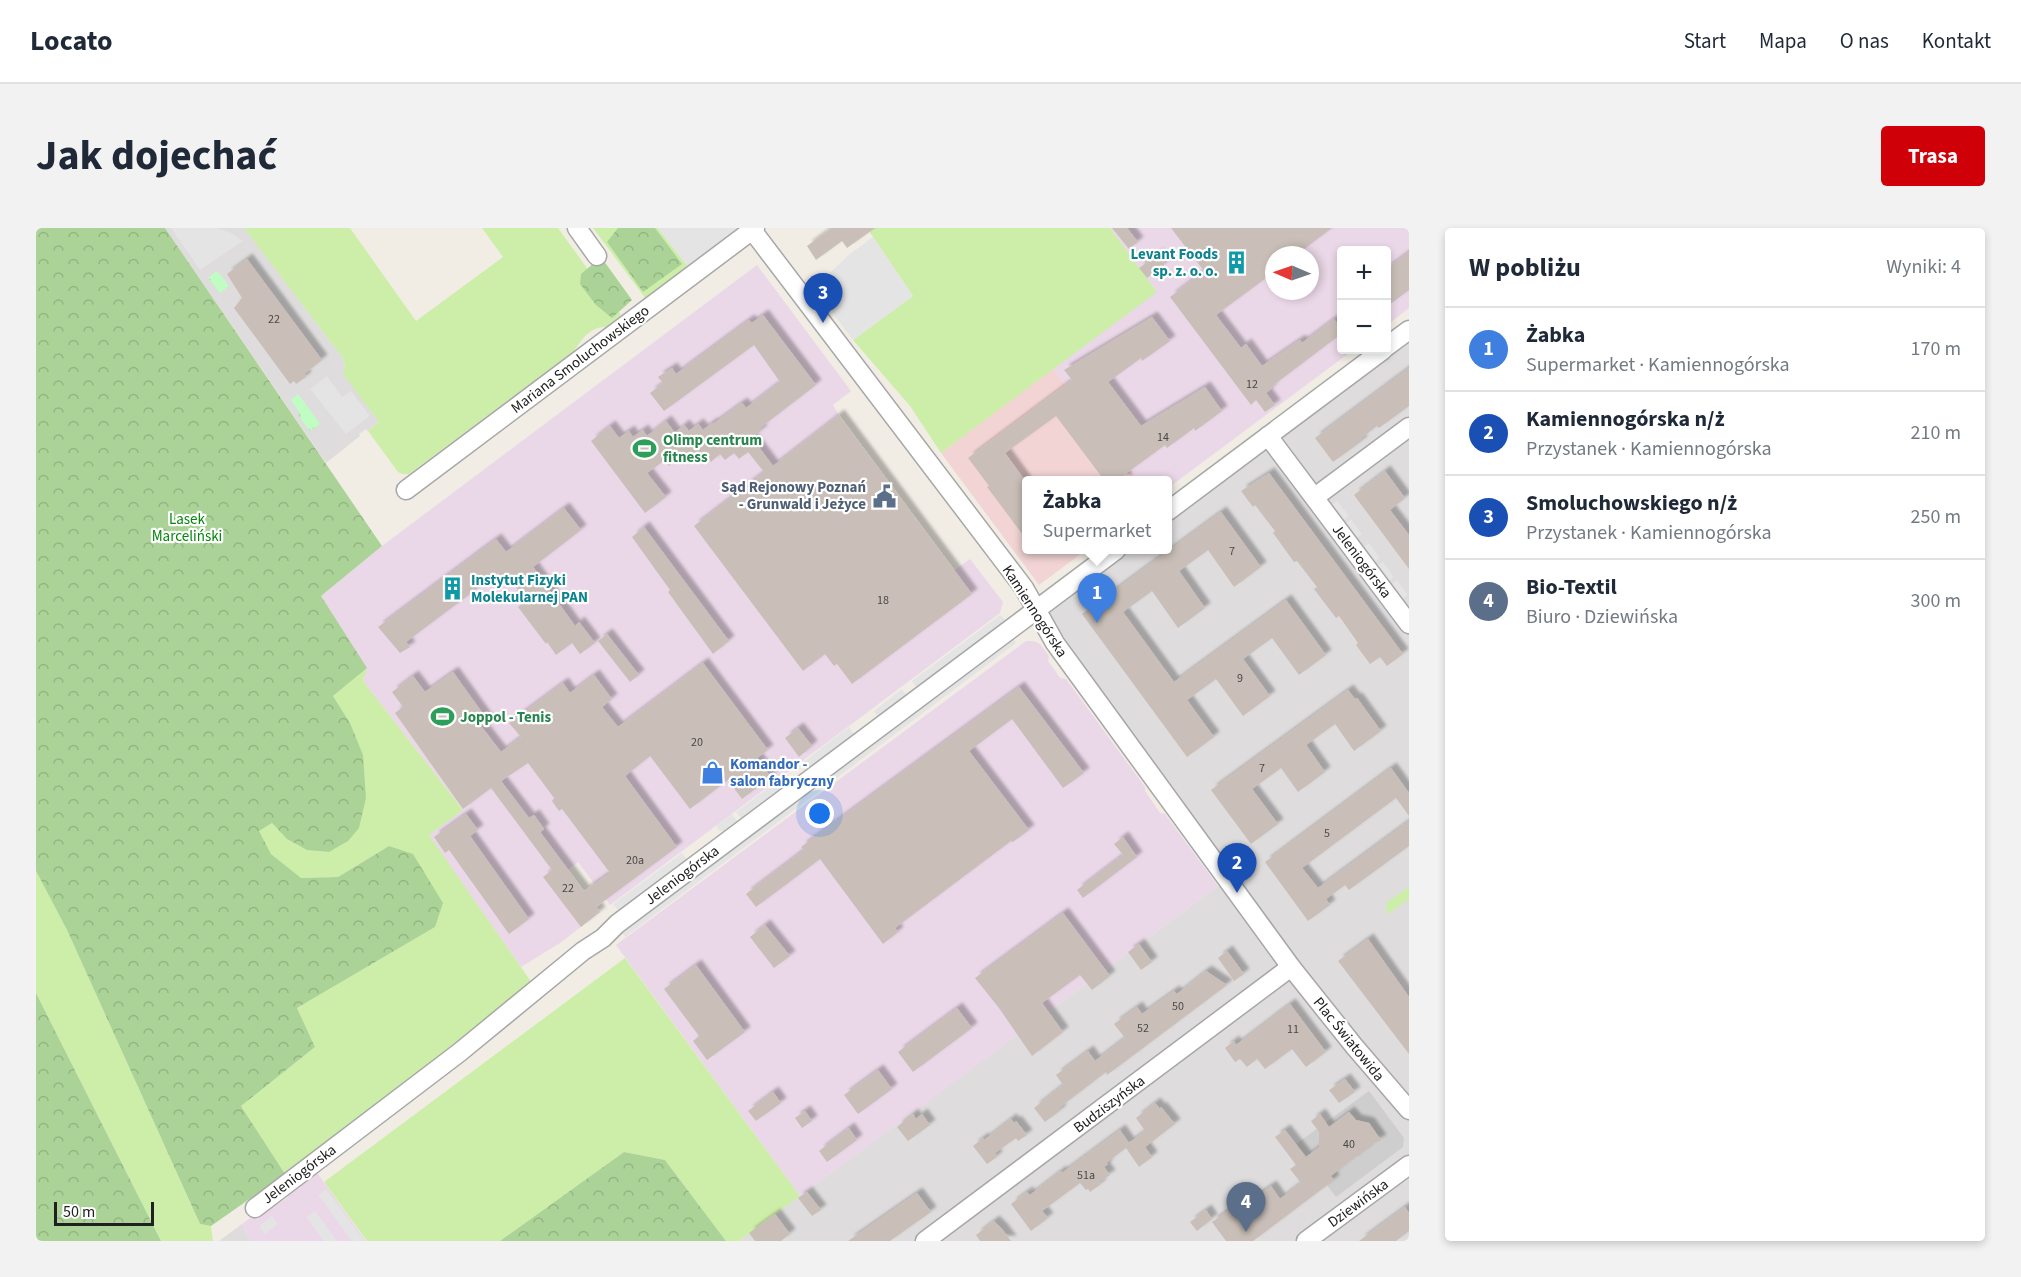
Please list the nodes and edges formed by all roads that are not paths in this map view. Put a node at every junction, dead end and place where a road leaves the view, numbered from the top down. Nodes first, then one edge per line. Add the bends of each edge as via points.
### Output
1 (577, 228) edge
2 (754, 229) edge
3 (597, 256) dead end
4 (1409, 331) edge
5 (1391, 344) edge
6 (1377, 354) edge
7 (1409, 427) edge
8 (1268, 436) junction
9 (406, 490) dead end
10 (1315, 498) junction
11 (1172, 507) edge
12 (1109, 554) edge
13 (1036, 609) junction
14 (1409, 624) edge
15 (1291, 967) junction
16 (1409, 1110) edge
17 (1409, 1166) edge
18 (255, 1208) dead end
19 (925, 1241) edge
20 (1306, 1241) edge

1 - 3 street
2 - 9 street, Mariana Smoluchowskiego
2 - 13 street, Kamiennogórska
4 - 5 street
6 - 8 street
7 - 10 street
8 - 10 street, Jeleniogórska
8 - 11 street
10 - 14 street, Jeleniogórska
12 - 13 street, Jeleniogórska
13 - 15 street, Kamiennogórska via 1061,651
13 - 18 street, Jeleniogórska via 617,924 460,1052
15 - 16 street, Plac Światowida
15 - 19 street, Budziszyńska
17 - 20 street, Dziewińska

